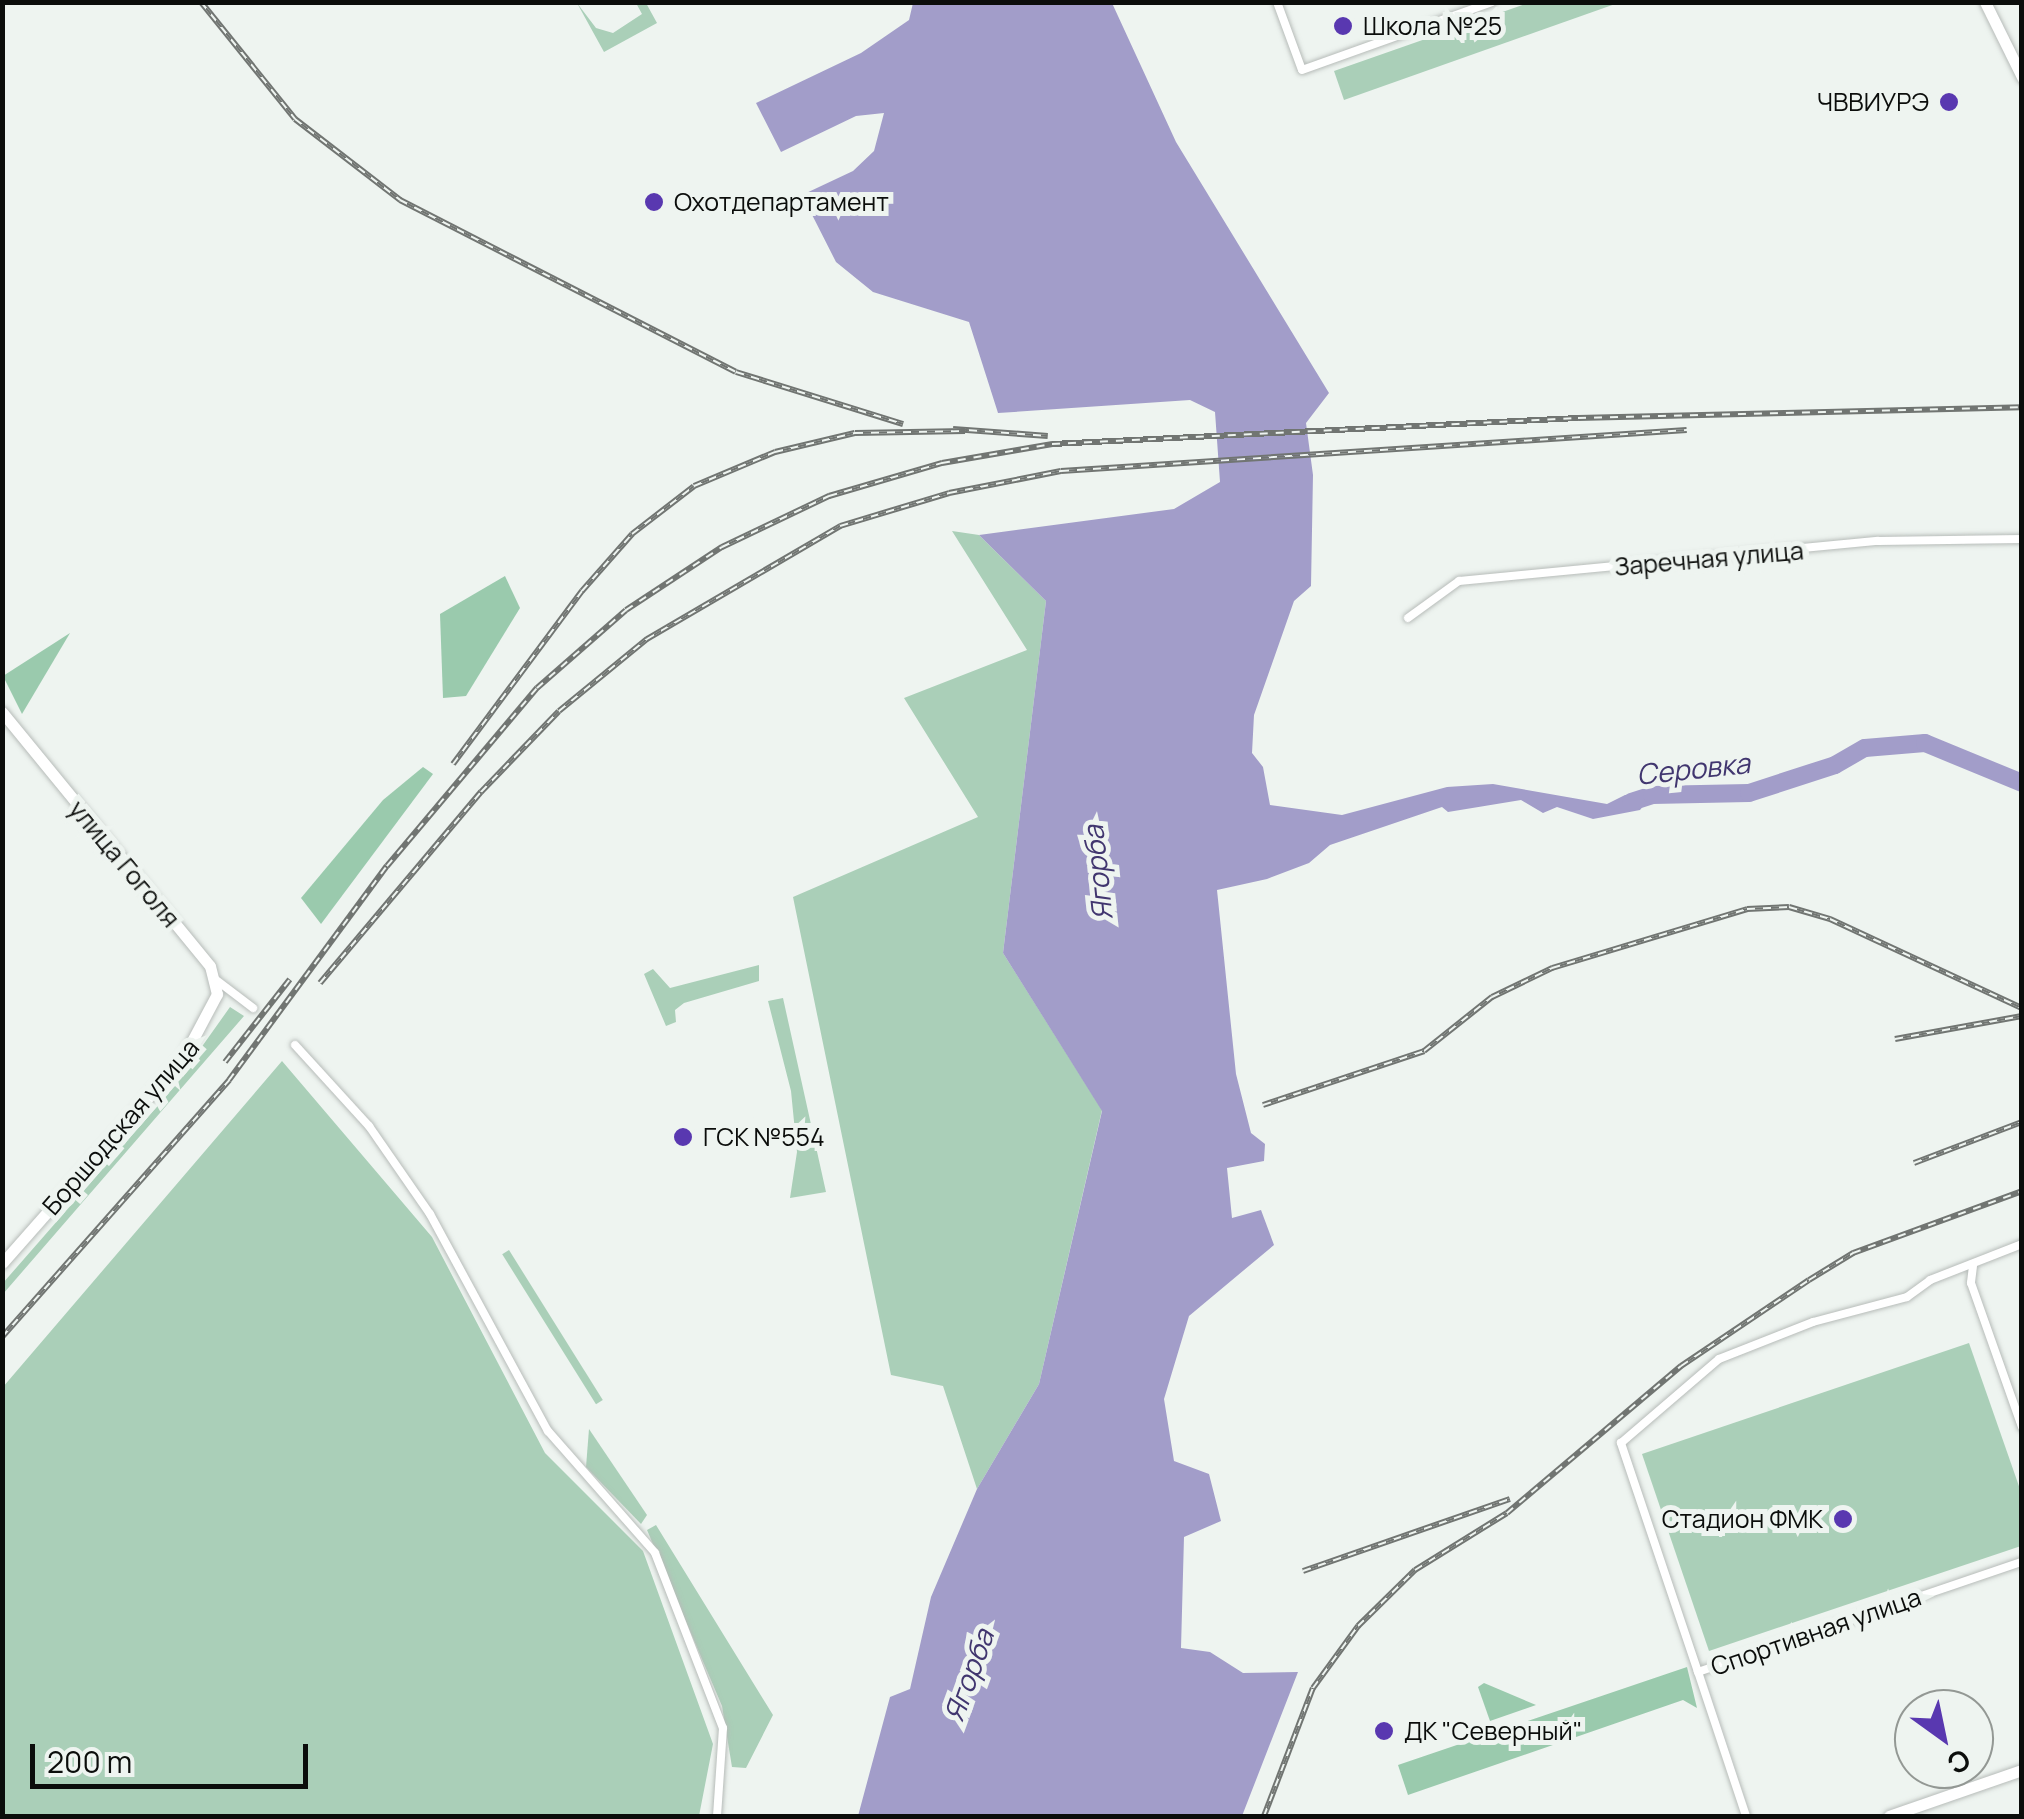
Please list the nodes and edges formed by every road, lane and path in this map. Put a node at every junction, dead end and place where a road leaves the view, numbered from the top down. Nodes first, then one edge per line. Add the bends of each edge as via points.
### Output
1 (1277, 2) edge
2 (1492, 2) edge
3 (1985, 2) edge
4 (2022, 77) edge
5 (2022, 538) edge
6 (1408, 618) dead end
7 (2, 712) edge
8 (215, 979) junction
9 (253, 1008) dead end
10 (295, 1045) dead end
11 (2022, 1244) edge
12 (2, 1264) edge
13 (1972, 1266) junction
14 (2022, 1428) edge
15 (2022, 1562) edge
16 (1698, 1672) junction
17 (2022, 1770) edge
18 (717, 1816) edge
19 (1746, 1816) edge
20 (1889, 1816) edge

1 - 2 street via 1302,70
3 - 4 street
5 - 6 street, Заречная улица via 1878,541 1459,581
7 - 8 street, улица Гоголя
8 - 9 street, улица Гоголя
8 - 12 street, Боршодская улица via 214,1009 183,1058
10 - 18 street via 368,1126 430,1214 548,1431 655,1553 723,1728
11 - 13 street
13 - 14 street via 1970,1283
13 - 16 street via 1930,1280 1907,1297 1812,1322 1719,1358 1620,1443
15 - 16 street, Спортивная улица
16 - 19 street, Спортивная улица
17 - 20 street

